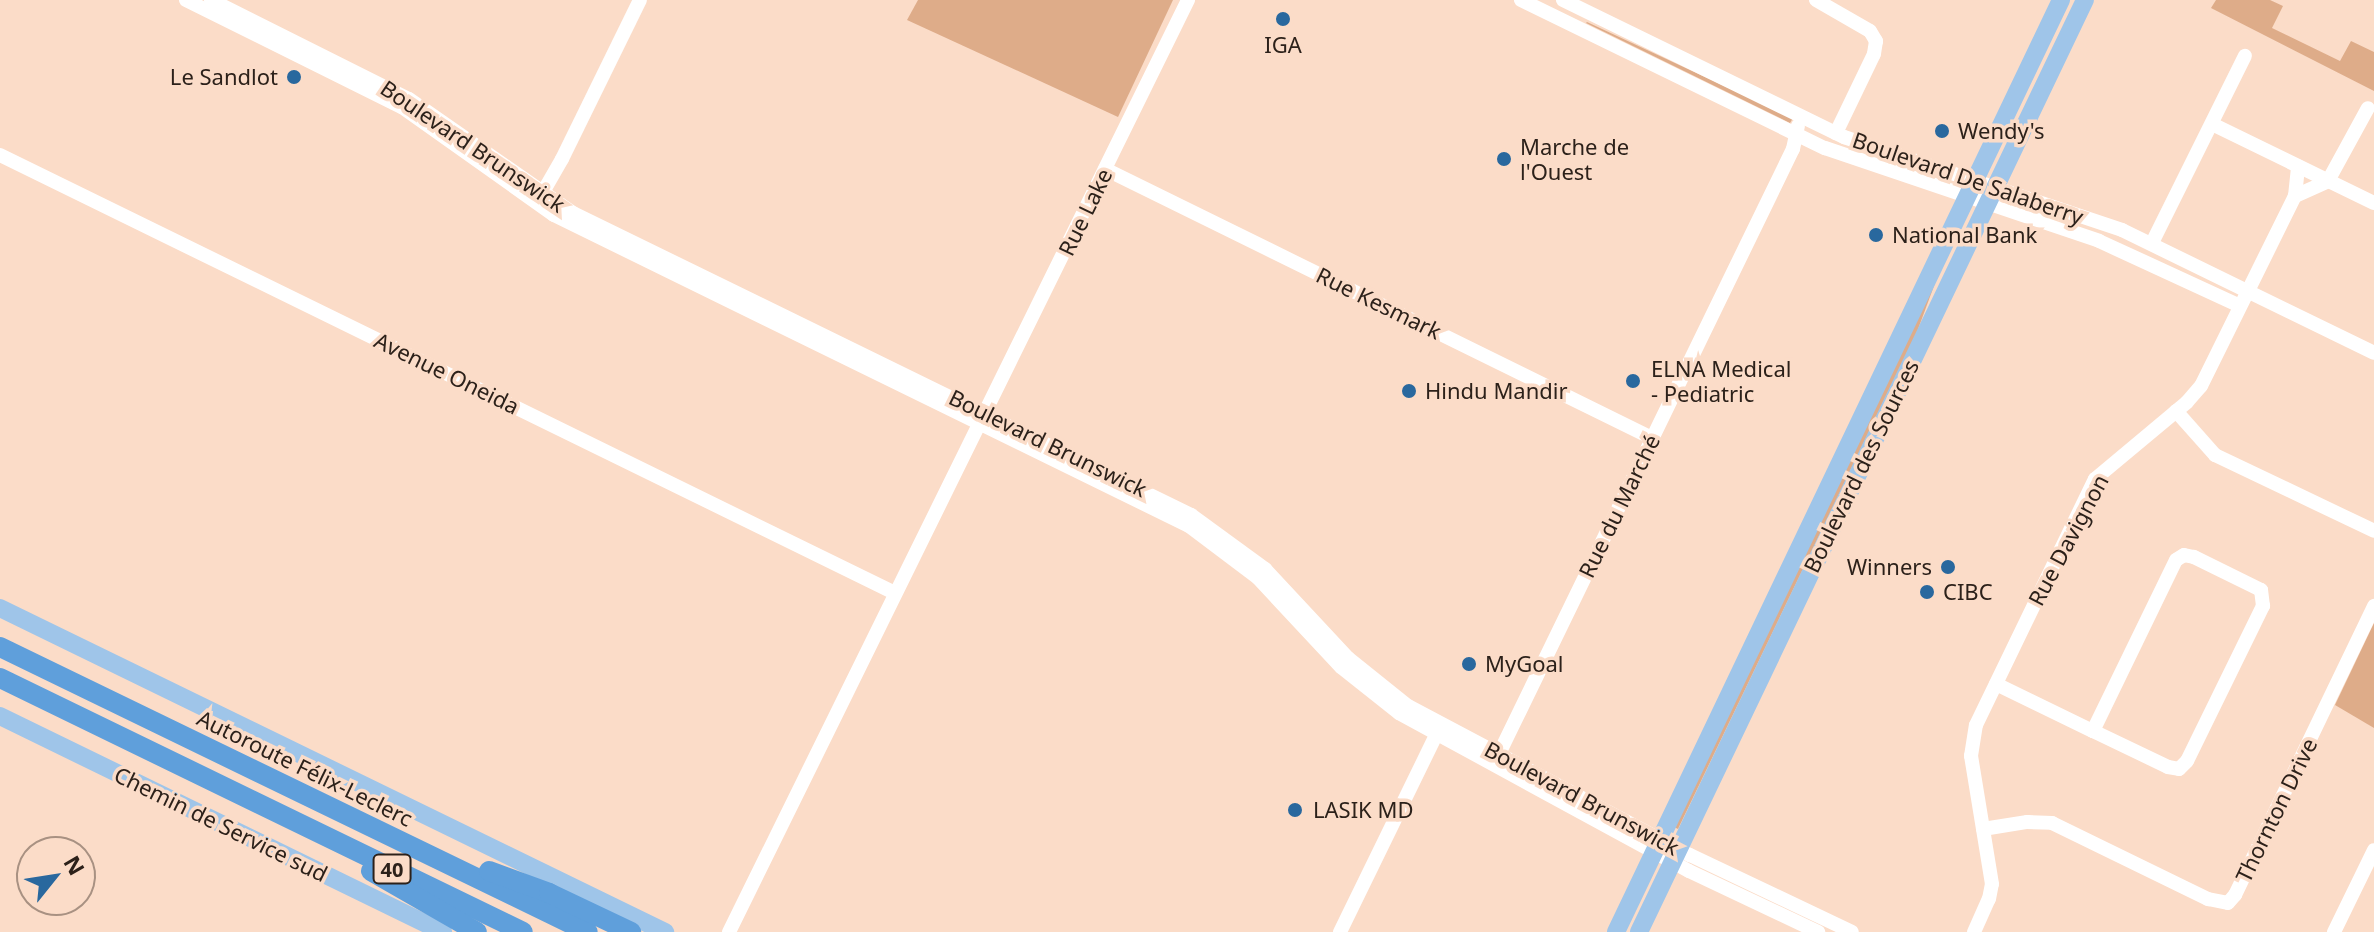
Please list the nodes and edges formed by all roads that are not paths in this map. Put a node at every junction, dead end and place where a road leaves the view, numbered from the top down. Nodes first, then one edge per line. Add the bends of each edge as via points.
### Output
1 (186, 0) edge
2 (211, 0) edge
3 (640, 0) edge
4 (1188, 0) edge
5 (1563, 0) edge
6 (1816, 0) edge
7 (2061, 0) edge
8 (2085, 0) edge
9 (1528, 2) edge
10 (1832, 3) edge
11 (2245, 56) dead end
12 (2368, 108) dead end
13 (1803, 117) junction
14 (2212, 124) junction
15 (1836, 133) junction
16 (1794, 134) junction
17 (0, 155) edge
18 (2298, 166) junction
19 (1105, 169) junction
20 (2328, 181) junction
21 (1971, 188) junction
22 (1991, 196) junction
23 (2295, 196) junction
24 (540, 198) junction
25 (2374, 203) edge
26 (2086, 218) junction
27 (2080, 234) junction
28 (2152, 243) junction
29 (2247, 292) junction
30 (2240, 306) junction
31 (2374, 353) edge
32 (2176, 411) junction
33 (983, 418) junction
34 (1652, 438) junction
35 (2374, 531) edge
36 (895, 593) junction
37 (2374, 606) edge
38 (0, 608) edge
39 (0, 647) edge
40 (0, 678) edge
41 (1996, 684) junction
42 (0, 716) edge
43 (2093, 731) junction
44 (1436, 735) junction
45 (1496, 758) junction
46 (261, 805) junction
47 (376, 829) junction
48 (1983, 829) junction
49 (1656, 844) junction
50 (1674, 855) junction
51 (2373, 855) edge
52 (443, 932) edge
53 (477, 932) edge
54 (523, 932) edge
55 (588, 932) edge
56 (631, 932) edge
57 (665, 932) edge
58 (729, 932) edge
59 (1340, 932) edge
60 (1616, 932) edge
61 (1639, 932) edge
62 (1818, 932) edge
63 (1852, 932) edge
64 (1974, 932) edge
65 (2334, 932) edge

1 - 24 street, Boulevard Brunswick via 402,107
2 - 24 street, Boulevard Brunswick via 401,94
3 - 24 street
4 - 19 street, Rue Lake
5 - 13 street, Boulevard De Salaberry
6 - 10 street
7 - 21 main road, Boulevard des Sources
8 - 22 main road, Boulevard des Sources
9 - 16 street, Boulevard De Salaberry
10 - 15 street via 1870,31 1877,44
11 - 14 street
12 - 20 street
13 - 15 street, Boulevard De Salaberry
13 - 16 street, Rue du Marché
14 - 18 street
14 - 28 street
15 - 21 street, Boulevard De Salaberry
16 - 21 street, Boulevard De Salaberry via 1839,154
16 - 34 street, Rue du Marché via 1793,149
17 - 36 street, Avenue Oneida
18 - 20 street
18 - 23 street, Rue Davignon
19 - 33 street, Rue Lake
19 - 34 street, Rue Kesmark
20 - 23 street
20 - 25 street
21 - 22 street, Boulevard De Salaberry
21 - 49 main road, Boulevard des Sources
22 - 26 street, Boulevard De Salaberry
22 - 27 street, Boulevard De Salaberry
22 - 50 main road, Boulevard des Sources
23 - 29 street, Rue Davignon
24 - 33 street, Boulevard Brunswick via 567,221
26 - 27 street
26 - 28 street, Boulevard De Salaberry
27 - 30 street, Boulevard De Salaberry
28 - 29 street, Boulevard De Salaberry
29 - 30 street, Rue Davignon
29 - 31 street, Boulevard De Salaberry
30 - 32 street, Rue Davignon via 2201,386
32 - 35 street via 2211,452
32 - 41 street, Rue Davignon via 2097,475
33 - 36 street, Rue Lake
33 - 44 street, Boulevard Brunswick via 1211,540 1263,583 1365,688
33 - 45 street, Boulevard Brunswick via 1210,526 1278,582 1375,682
34 - 45 street, Rue du Marché
36 - 58 street, Rue Lake
37 - 48 street, Thornton Drive via 2228,903 2208,899 2052,823
38 - 57 main road
39 - 47 highway, Autoroute Félix-Leclerc / 40
40 - 46 highway, 40
41 - 43 street
41 - 48 street, Rue Davignon via 1971,743
42 - 52 main road, Chemin de Service sud
43 - 43 street via 2172,768 2185,765 2263,606 2261,590 2194,557 2176,560
44 - 45 street, Boulevard Brunswick
44 - 59 street
45 - 49 street, Boulevard Brunswick
46 - 53 highway
46 - 54 highway, 40
47 - 55 highway, Autoroute Félix-Leclerc / 40
47 - 56 highway via 549,893
48 - 64 street, Rue Davignon via 1992,887
49 - 50 street, Boulevard Brunswick
49 - 60 main road, Boulevard des Sources
50 - 61 main road, Boulevard des Sources
50 - 62 street, Boulevard Brunswick
50 - 63 street, Boulevard Brunswick
51 - 65 street

